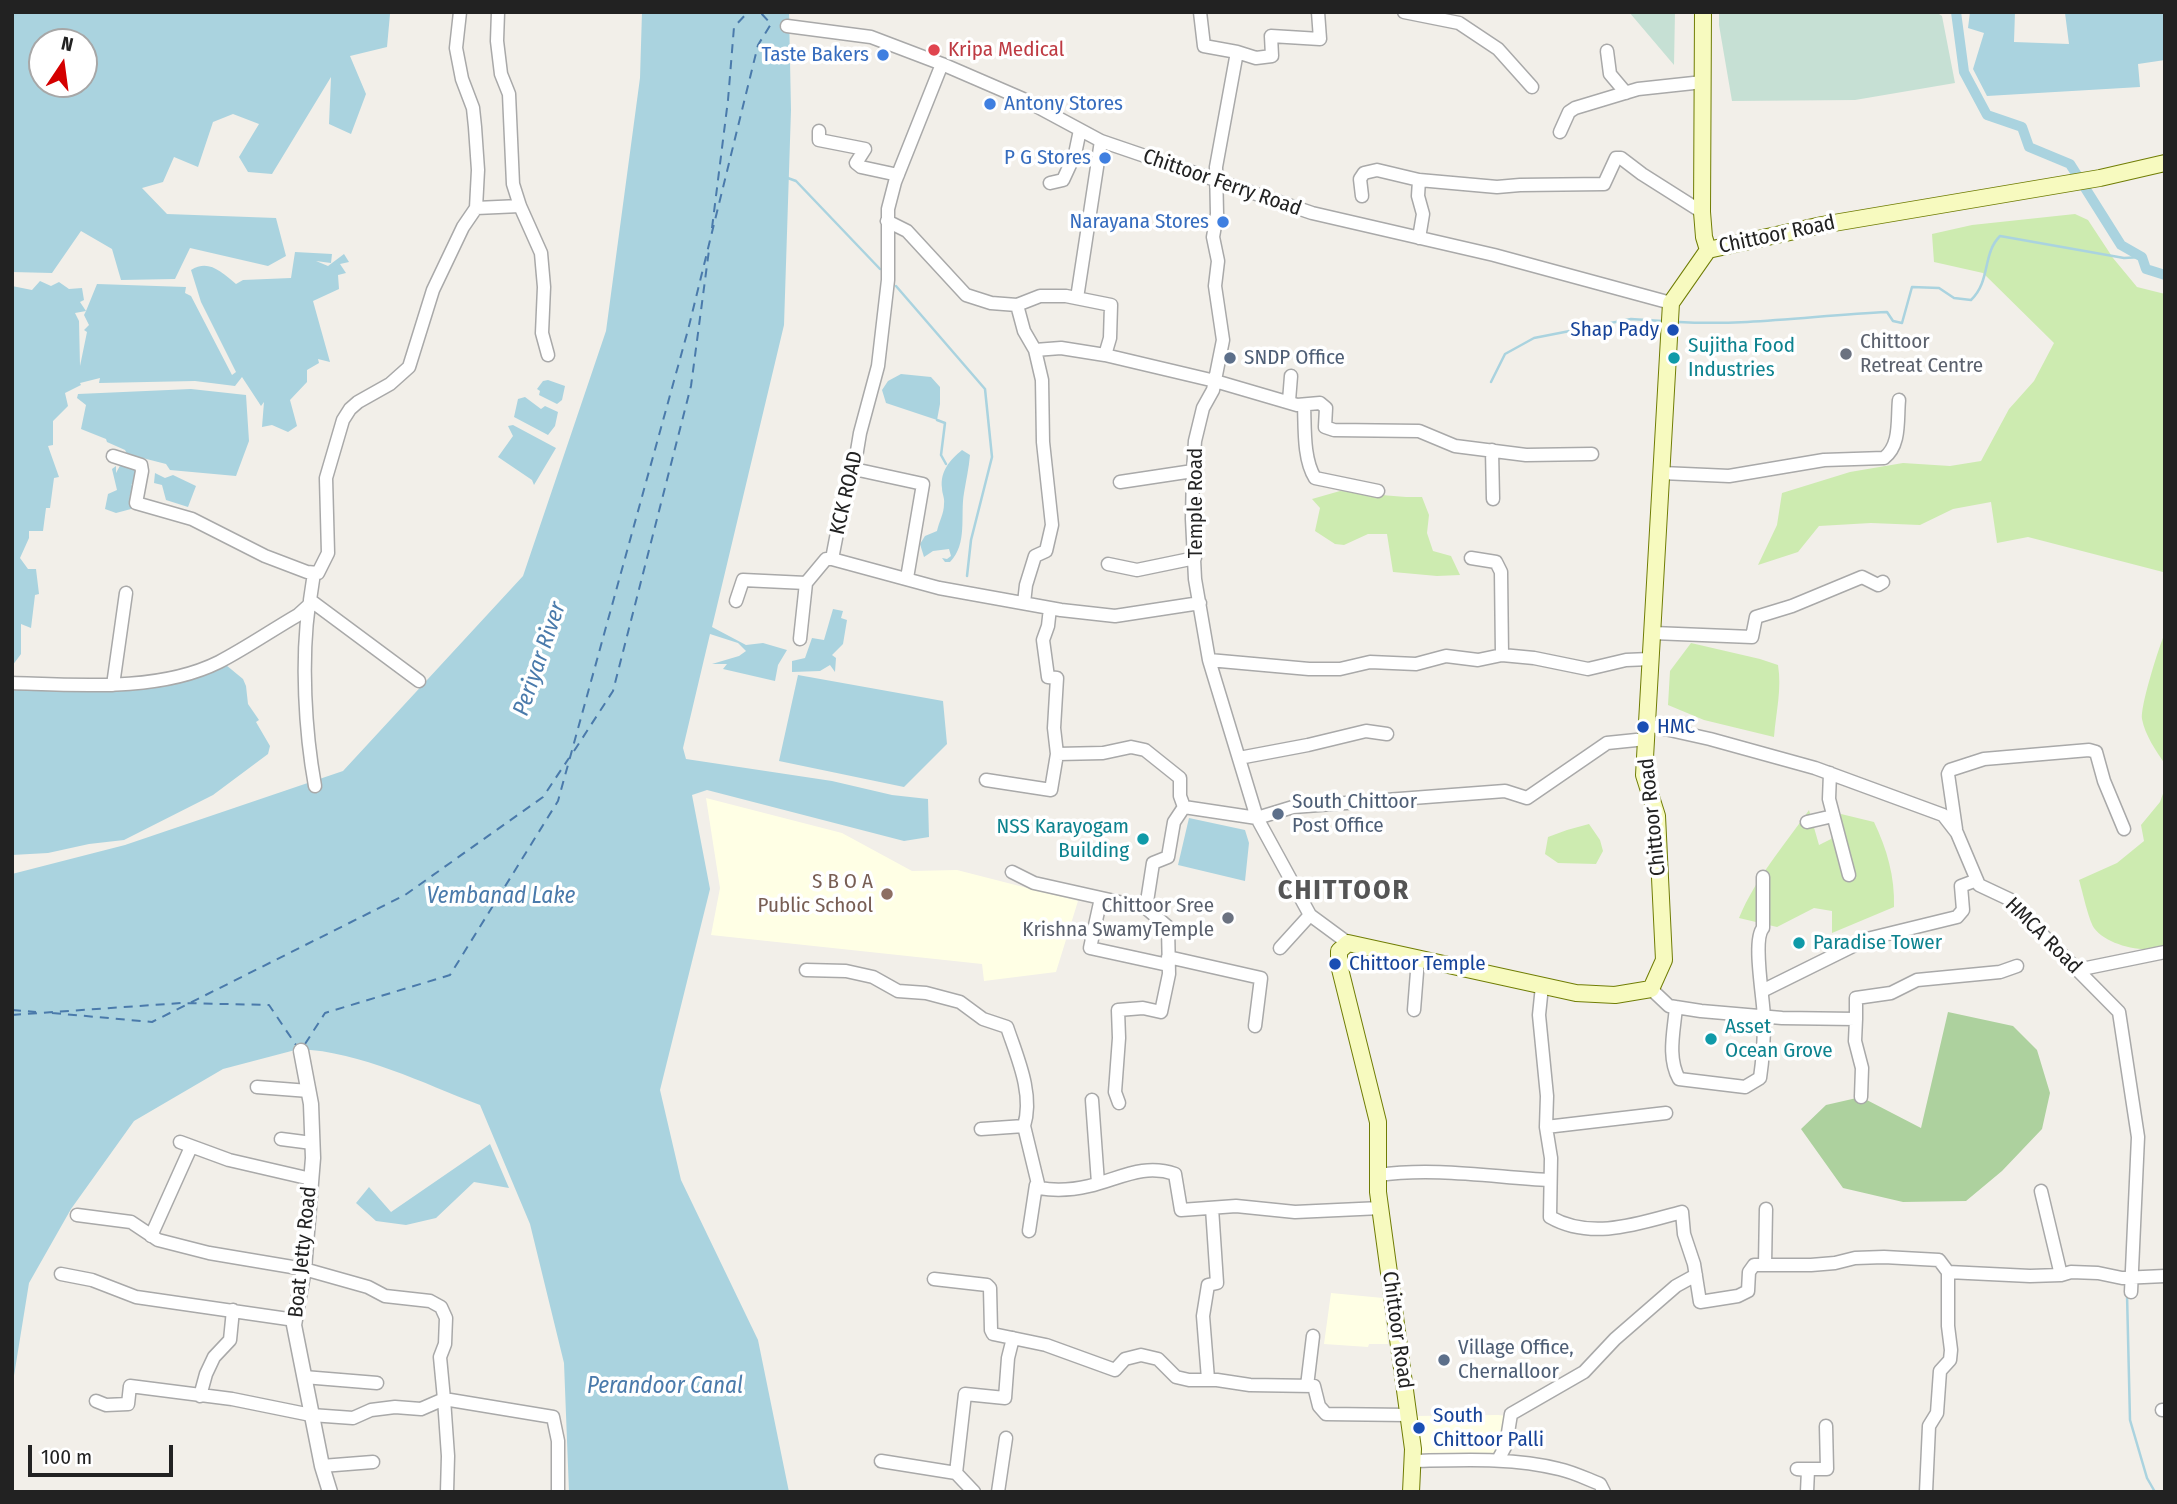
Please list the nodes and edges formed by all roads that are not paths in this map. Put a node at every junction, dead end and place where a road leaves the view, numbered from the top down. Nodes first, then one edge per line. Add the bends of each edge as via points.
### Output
1 (460, 12) edge
2 (498, 12) edge
3 (1200, 12) edge
4 (1318, 12) edge
5 (1404, 12) edge
6 (1703, 12) edge
7 (787, 26) dead end
8 (1607, 51) dead end
9 (1237, 52) junction
10 (942, 64) junction
11 (1703, 82) junction
12 (1532, 87) dead end
13 (1626, 93) junction
14 (1080, 130) junction
15 (819, 131) dead end
16 (1560, 132) dead end
17 (1101, 141) junction
18 (2165, 163) edge
19 (898, 175) junction
20 (1419, 180) junction
21 (1217, 181) junction
22 (1050, 183) dead end
23 (1362, 196) dead end
24 (520, 206) junction
25 (476, 208) junction
26 (1702, 212) junction
27 (887, 221) junction
28 (1419, 238) junction
29 (1708, 250) junction
30 (1077, 298) junction
31 (1671, 303) junction
32 (1017, 305) junction
33 (1035, 350) junction
34 (548, 355) dead end
35 (1105, 355) junction
36 (1291, 376) dead end
37 (1215, 381) junction
38 (1899, 400) dead end
39 (1289, 401) junction
40 (1304, 405) junction
41 (1492, 450) junction
42 (1592, 454) dead end
43 (113, 456) dead end
44 (854, 469) junction
45 (1193, 471) junction
46 (1662, 474) junction
47 (1120, 482) dead end
48 (1378, 491) dead end
49 (1493, 499) dead end
50 (1195, 558) junction
51 (1471, 558) dead end
52 (832, 559) junction
53 (1108, 564) dead end
54 (314, 573) junction
55 (907, 578) junction
56 (1883, 582) dead end
57 (806, 583) junction
58 (126, 593) dead end
59 (736, 601) dead end
60 (309, 603) junction
61 (1024, 603) junction
62 (1200, 603) junction
63 (1050, 608) junction
64 (1653, 633) junction
65 (800, 639) dead end
66 (1502, 655) junction
67 (1650, 659) junction
68 (1209, 660) junction
69 (419, 681) dead end
70 (12, 683) edge
71 (113, 685) junction
72 (1646, 732) junction
73 (1387, 734) dead end
74 (1057, 754) junction
75 (1239, 758) junction
76 (1830, 773) junction
77 (986, 780) dead end
78 (315, 786) dead end
79 (1184, 807) junction
80 (1833, 816) junction
81 (1257, 818) junction
82 (1807, 822) dead end
83 (2124, 829) dead end
84 (1957, 833) junction
85 (1012, 873) dead end
86 (1849, 874) dead end
87 (1762, 877) dead end
88 (1977, 880) junction
89 (1101, 898) junction
90 (1146, 908) junction
91 (1310, 915) junction
92 (1348, 943) junction
93 (1280, 948) dead end
94 (2165, 952) edge
95 (1418, 959) junction
96 (1168, 961) junction
97 (2017, 966) dead end
98 (806, 970) dead end
99 (2077, 970) junction
100 (1542, 985) junction
101 (1651, 989) junction
102 (1762, 991) junction
103 (1676, 1007) junction
104 (1414, 1010) dead end
105 (1764, 1016) junction
106 (1856, 1019) junction
107 (1255, 1026) dead end
108 (301, 1051) dead end
109 (257, 1087) dead end
110 (309, 1091) junction
111 (1861, 1097) dead end
112 (1092, 1100) dead end
113 (1119, 1103) dead end
114 (1666, 1114) dead end
115 (1024, 1126) junction
116 (1546, 1127) junction
117 (981, 1129) dead end
118 (281, 1139) dead end
119 (312, 1143) junction
120 (1378, 1175) junction
121 (311, 1179) junction
122 (1549, 1180) junction
123 (1098, 1183) junction
124 (1036, 1185) junction
125 (2041, 1191) dead end
126 (1212, 1208) junction
127 (1381, 1208) junction
128 (1766, 1209) dead end
129 (77, 1215) dead end
130 (1029, 1231) dead end
131 (152, 1236) junction
132 (1765, 1265) junction
133 (304, 1269) junction
134 (1948, 1272) junction
135 (61, 1274) dead end
136 (1696, 1275) junction
137 (2061, 1275) junction
138 (2165, 1276) edge
139 (2132, 1278) junction
140 (934, 1279) dead end
141 (2131, 1293) dead end
142 (233, 1310) junction
143 (295, 1320) junction
144 (1313, 1336) dead end
145 (1013, 1338) junction
146 (304, 1377) junction
147 (1208, 1379) junction
148 (377, 1383) dead end
149 (1307, 1386) junction
150 (200, 1396) junction
151 (444, 1399) junction
152 (96, 1401) dead end
153 (311, 1415) junction
154 (1408, 1415) junction
155 (1826, 1426) dead end
156 (1006, 1438) dead end
157 (1498, 1460) junction
158 (881, 1461) dead end
159 (1412, 1461) junction
160 (373, 1462) dead end
161 (322, 1466) junction
162 (956, 1473) junction
163 (558, 1490) dead end
164 (330, 1492) edge
165 (447, 1492) edge
166 (974, 1492) edge
167 (998, 1492) edge
168 (1411, 1492) edge
169 (1604, 1492) edge
170 (1807, 1492) edge
171 (1926, 1492) edge

1 - 25 street via 456,48 473,108
2 - 24 street via 500,74 509,94 513,184
3 - 9 street via 1204,46
4 - 9 street via 1320,39 1271,36 1272,56 1256,58
5 - 12 street via 1459,23 1498,49
6 - 11 main road
7 - 10 street, Chittoor Ferry Road via 871,37
8 - 13 street via 1610,74
9 - 21 street, Temple Road
10 - 14 street, Chittoor Ferry Road
10 - 19 street, KCK ROAD
11 - 13 street
11 - 26 main road
13 - 16 street via 1574,108
14 - 17 street, Chittoor Ferry Road
14 - 22 street via 1063,180
15 - 19 street via 819,140 865,149 856,163 861,167
17 - 21 street, Chittoor Ferry Road
17 - 30 street
18 - 29 main road, Chittoor Road
19 - 27 street, KCK ROAD
20 - 23 street via 1377,170 1364,173
20 - 26 street via 1497,187 1604,184 1616,158 1621,158
20 - 28 street via 1423,214
21 - 28 street, Chittoor Ferry Road via 1312,213
21 - 37 street, Temple Road via 1213,237 1223,340
24 - 25 street
24 - 34 street via 541,253 541,333
25 - 54 street via 433,290 409,367 358,402 343,420 326,478 328,553
26 - 29 main road
27 - 32 street via 907,231 966,295
27 - 44 street, KCK ROAD via 888,276 878,366
28 - 31 street, Chittoor Ferry Road
29 - 31 main road, Chittoor Road
30 - 32 street via 1040,296
30 - 35 street via 1111,305
31 - 46 main road, Chittoor Road
32 - 33 street
33 - 35 street via 1061,348
33 - 61 street via 1042,380 1052,525 1046,551 1035,556
35 - 37 street
36 - 39 street
37 - 39 street
37 - 45 street, Temple Road via 1203,408
38 - 46 street via 1895,444 1884,458 1824,460 1729,476
39 - 40 street
40 - 41 street via 1320,403 1325,408 1325,428 1419,431 1455,446
40 - 48 street via 1308,459 1315,478
41 - 42 street via 1526,455
41 - 49 street
43 - 54 street via 141,464 136,503 192,519 265,556
44 - 52 street, KCK ROAD
44 - 55 street via 923,484
45 - 47 street
45 - 50 street, Temple Road
46 - 64 main road, Chittoor Road
50 - 53 street via 1137,570
50 - 62 street, Temple Road
51 - 66 street via 1496,562 1501,572
52 - 55 street, KCK ROAD
52 - 57 street via 826,559
54 - 60 street
55 - 61 street, KCK ROAD
56 - 64 street via 1878,585 1862,577 1756,617 1752,637
57 - 59 street via 743,580
57 - 65 street
58 - 71 street
60 - 69 street
60 - 71 street via 298,615 218,663 178,676
60 - 78 street via 307,716
61 - 63 street, KCK ROAD
62 - 63 street, KCK ROAD via 1115,616
62 - 68 street, Temple Road
63 - 74 street via 1042,640 1048,677 1057,678
64 - 67 main road, Chittoor Road
66 - 67 street via 1588,669
66 - 68 street via 1478,660 1446,656 1416,664 1370,663 1340,669
67 - 72 main road, Chittoor Road
68 - 75 street, Temple Road
70 - 71 street
72 - 76 street via 1710,739
72 - 81 street via 1606,743 1527,798 1505,791 1293,807
72 - 101 main road, Chittoor Road via 1644,775 1657,816 1664,960
73 - 75 street via 1366,731
74 - 77 street via 1051,790
74 - 79 street via 1131,747 1144,750 1180,778
75 - 81 street, Temple Road
76 - 80 street
76 - 84 street via 1943,814
79 - 81 street
79 - 90 street via 1174,822 1168,857 1153,863
80 - 82 street
80 - 86 street
81 - 91 street, Temple Road
83 - 84 street via 2096,752 2089,750 1984,759 1950,770
84 - 88 street
85 - 89 street via 1034,883
87 - 102 street via 1763,928 1758,945
88 - 99 street, HMCA Road via 2013,901
88 - 102 street via 1961,886 1963,910 1957,917 1867,939
89 - 90 street
89 - 96 street via 1090,948
90 - 96 street via 1168,927
91 - 92 street
91 - 93 street
92 - 95 main road
92 - 120 main road, Chittoor Road via 1339,951 1339,965 1378,1122
94 - 99 street
95 - 100 main road
95 - 104 street
96 - 107 street via 1261,978
96 - 113 street via 1161,1013 1143,1008 1118,1010 1115,1092
97 - 106 street via 2000,972 1917,980 1891,993 1856,998
98 - 115 street via 873,977 898,990 960,1002 983,1019 1007,1027 1029,1112
99 - 139 street, HMCA Road via 2119,1012 2138,1137
100 - 101 main road via 1615,995
100 - 116 street via 1539,1015
101 - 103 street
102 - 105 street
103 - 105 street
103 - 105 street via 1671,1056 1679,1079 1745,1087 1760,1078
105 - 106 street
106 - 111 street
108 - 110 street, Boat Jetty Road
109 - 110 street
110 - 119 street, Boat Jetty Road
112 - 123 street
114 - 116 street
115 - 117 street
115 - 124 street
116 - 122 street
118 - 119 street
119 - 121 street, Boat Jetty Road
120 - 122 street via 1432,1172
120 - 127 main road, Chittoor Road
121 - 131 street via 229,1160 186,1144
121 - 133 street, Boat Jetty Road
122 - 136 street via 1550,1217 1566,1224 1620,1228 1682,1212
123 - 124 street via 1062,1190
123 - 126 street via 1132,1171 1171,1173 1175,1174 1181,1210
124 - 130 street
125 - 137 street
126 - 127 street via 1295,1212
126 - 147 street via 1216,1283 1208,1285 1203,1316
127 - 154 main road, Chittoor Road
128 - 132 street
129 - 131 street via 131,1222
131 - 133 street via 209,1252
132 - 134 street via 1915,1257 1939,1260
132 - 136 street via 1754,1265 1749,1272 1748,1291 1700,1302
133 - 143 street, Boat Jetty Road
133 - 151 street via 385,1296 430,1301 441,1307 446,1318 440,1357
134 - 137 street
134 - 171 street via 1950,1360 1940,1371 1937,1413 1928,1434
135 - 142 street via 136,1297
136 - 157 street via 1676,1286 1584,1372 1511,1414 1506,1445
137 - 139 street via 2098,1273
138 - 139 street
139 - 141 street, HMCA Road
140 - 145 street via 987,1285 992,1291 991,1330
142 - 143 street
142 - 150 street via 230,1340 214,1357
143 - 146 street, Boat Jetty Road
144 - 149 street
145 - 147 street via 1115,1370 1125,1359 1141,1355 1158,1359 1176,1377
145 - 162 street via 1006,1398 965,1394
146 - 148 street
146 - 153 street, Boat Jetty Road
147 - 149 street
149 - 154 street via 1314,1386 1326,1414
150 - 152 street via 130,1386 128,1404
150 - 153 street
151 - 153 street via 421,1409 370,1410 353,1418
151 - 163 street via 553,1417
151 - 165 street
153 - 161 street, Boat Jetty Road
154 - 159 main road, Chittoor Road
155 - 170 street via 1827,1469 1797,1469 1808,1470
156 - 167 street
157 - 159 street
157 - 169 street via 1560,1469 1601,1484
158 - 162 street
159 - 168 main road, Chittoor Road
160 - 161 street
161 - 164 street, Boat Jetty Road
162 - 166 street

